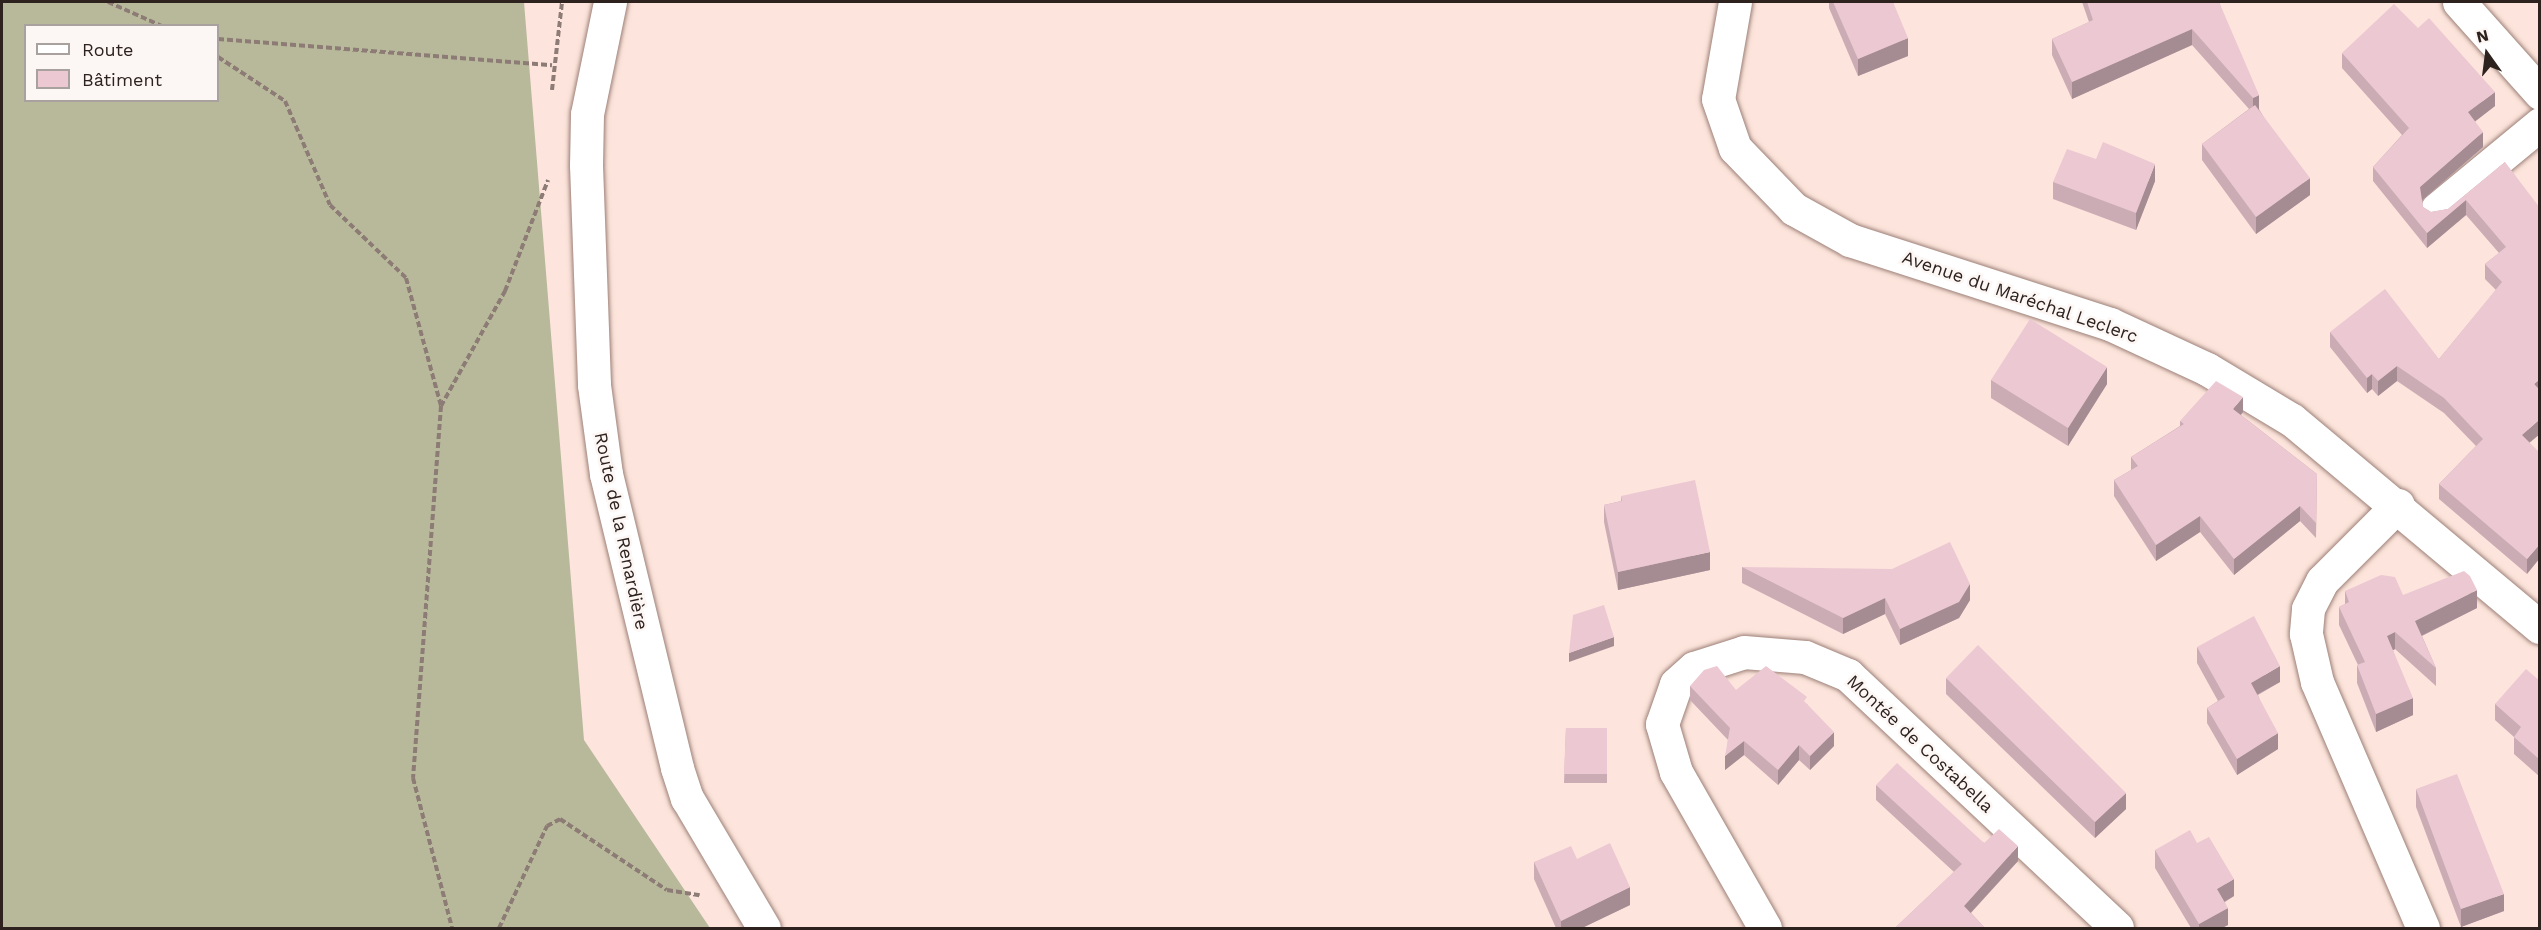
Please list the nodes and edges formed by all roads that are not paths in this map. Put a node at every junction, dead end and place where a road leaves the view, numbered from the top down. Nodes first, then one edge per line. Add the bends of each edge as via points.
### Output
1 (610, 2) edge
2 (1736, 2) edge
3 (2459, 2) edge
4 (2540, 93) edge
5 (2540, 124) edge
6 (2437, 209) edge
7 (2398, 505) junction
8 (2540, 627) edge
9 (756, 915) edge
10 (1766, 928) edge
11 (2117, 928) edge
12 (2423, 928) edge

1 - 9 street, Route de la Renardière via 587,114 587,235 594,385 606,474 687,798
2 - 7 street, Avenue du Maréchal Leclerc via 1718,99 1735,148 1794,209 1850,240 2110,324 2207,369 2292,420
3 - 4 street
5 - 6 street
7 - 8 street, Avenue du Maréchal Leclerc via 2501,600
7 - 12 street via 2322,581 2308,609 2306,634 2316,682
10 - 11 street, Montée de Costabella via 1676,772 1662,724 1677,684 1694,668 1744,652 1805,657 1848,675

